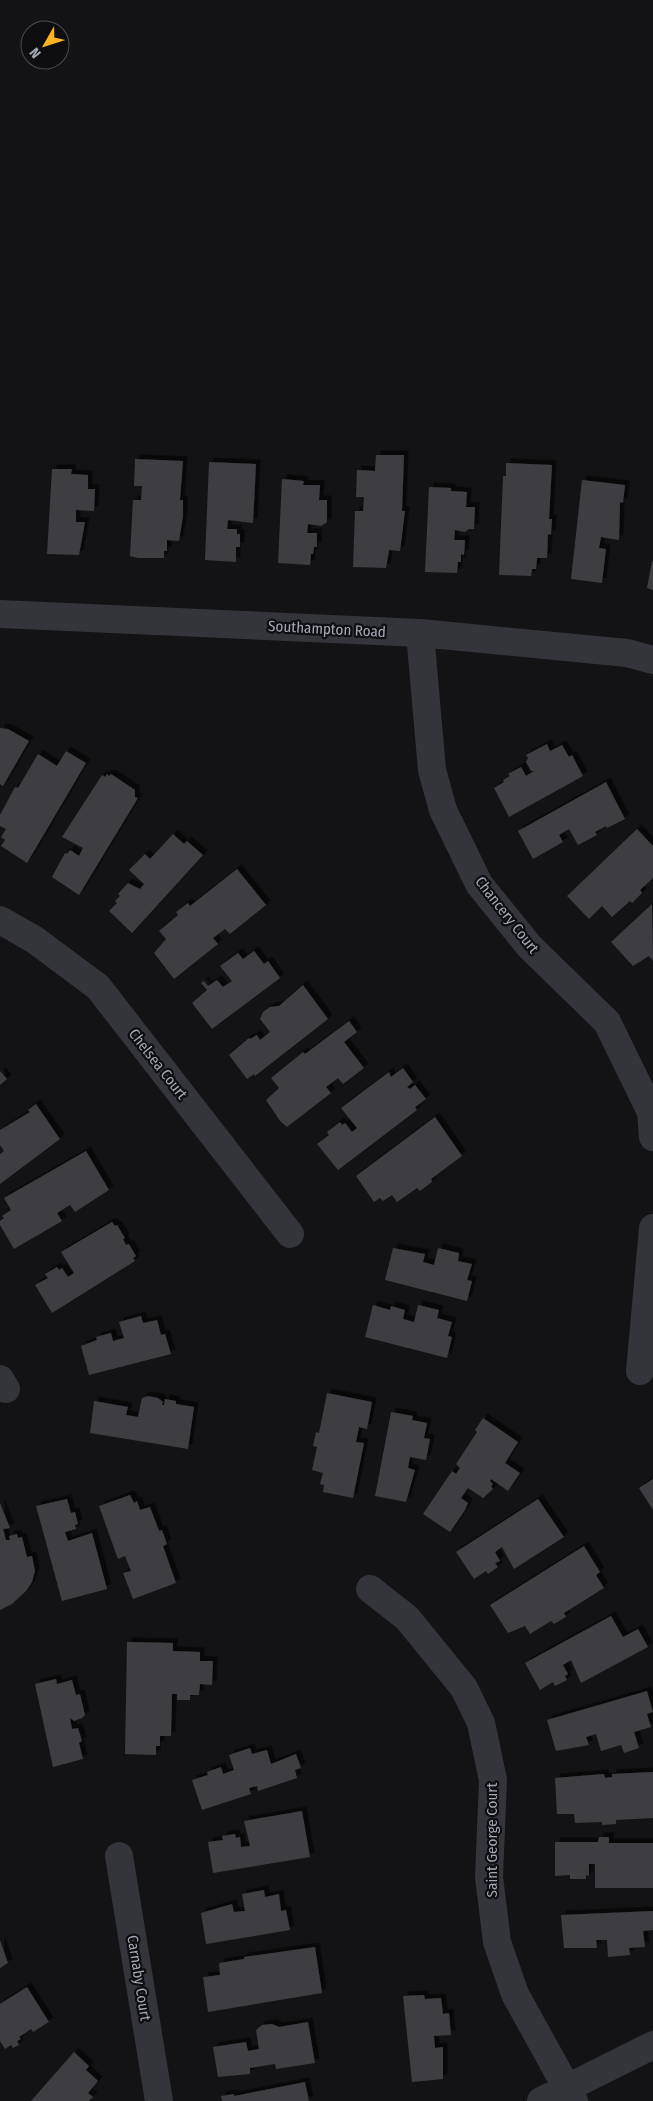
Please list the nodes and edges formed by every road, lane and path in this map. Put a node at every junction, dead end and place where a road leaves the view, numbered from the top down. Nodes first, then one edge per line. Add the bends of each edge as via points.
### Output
1 (0, 614) edge
2 (420, 633) junction
3 (653, 660) edge
4 (0, 920) edge
5 (653, 1137) edge
6 (653, 1228) edge
7 (290, 1234) dead end
8 (640, 1371) dead end
9 (370, 1589) dead end
10 (119, 1856) dead end
11 (653, 2045) edge
12 (570, 2094) edge
13 (159, 2101) edge
14 (541, 2101) edge

1 - 2 street, Southampton Road
2 - 3 street, Southampton Road via 627,653
2 - 5 street, Chancery Court via 432,770 443,810 479,884 529,946 607,1022 651,1112
4 - 7 street, Chelsea Court via 36,940 98,987
6 - 8 street
9 - 12 street, Saint George Court via 407,1618 464,1688 481,1723 493,1780 489,1877 497,1942 515,1994
10 - 13 street, Carnaby Court
11 - 12 street
12 - 14 street

